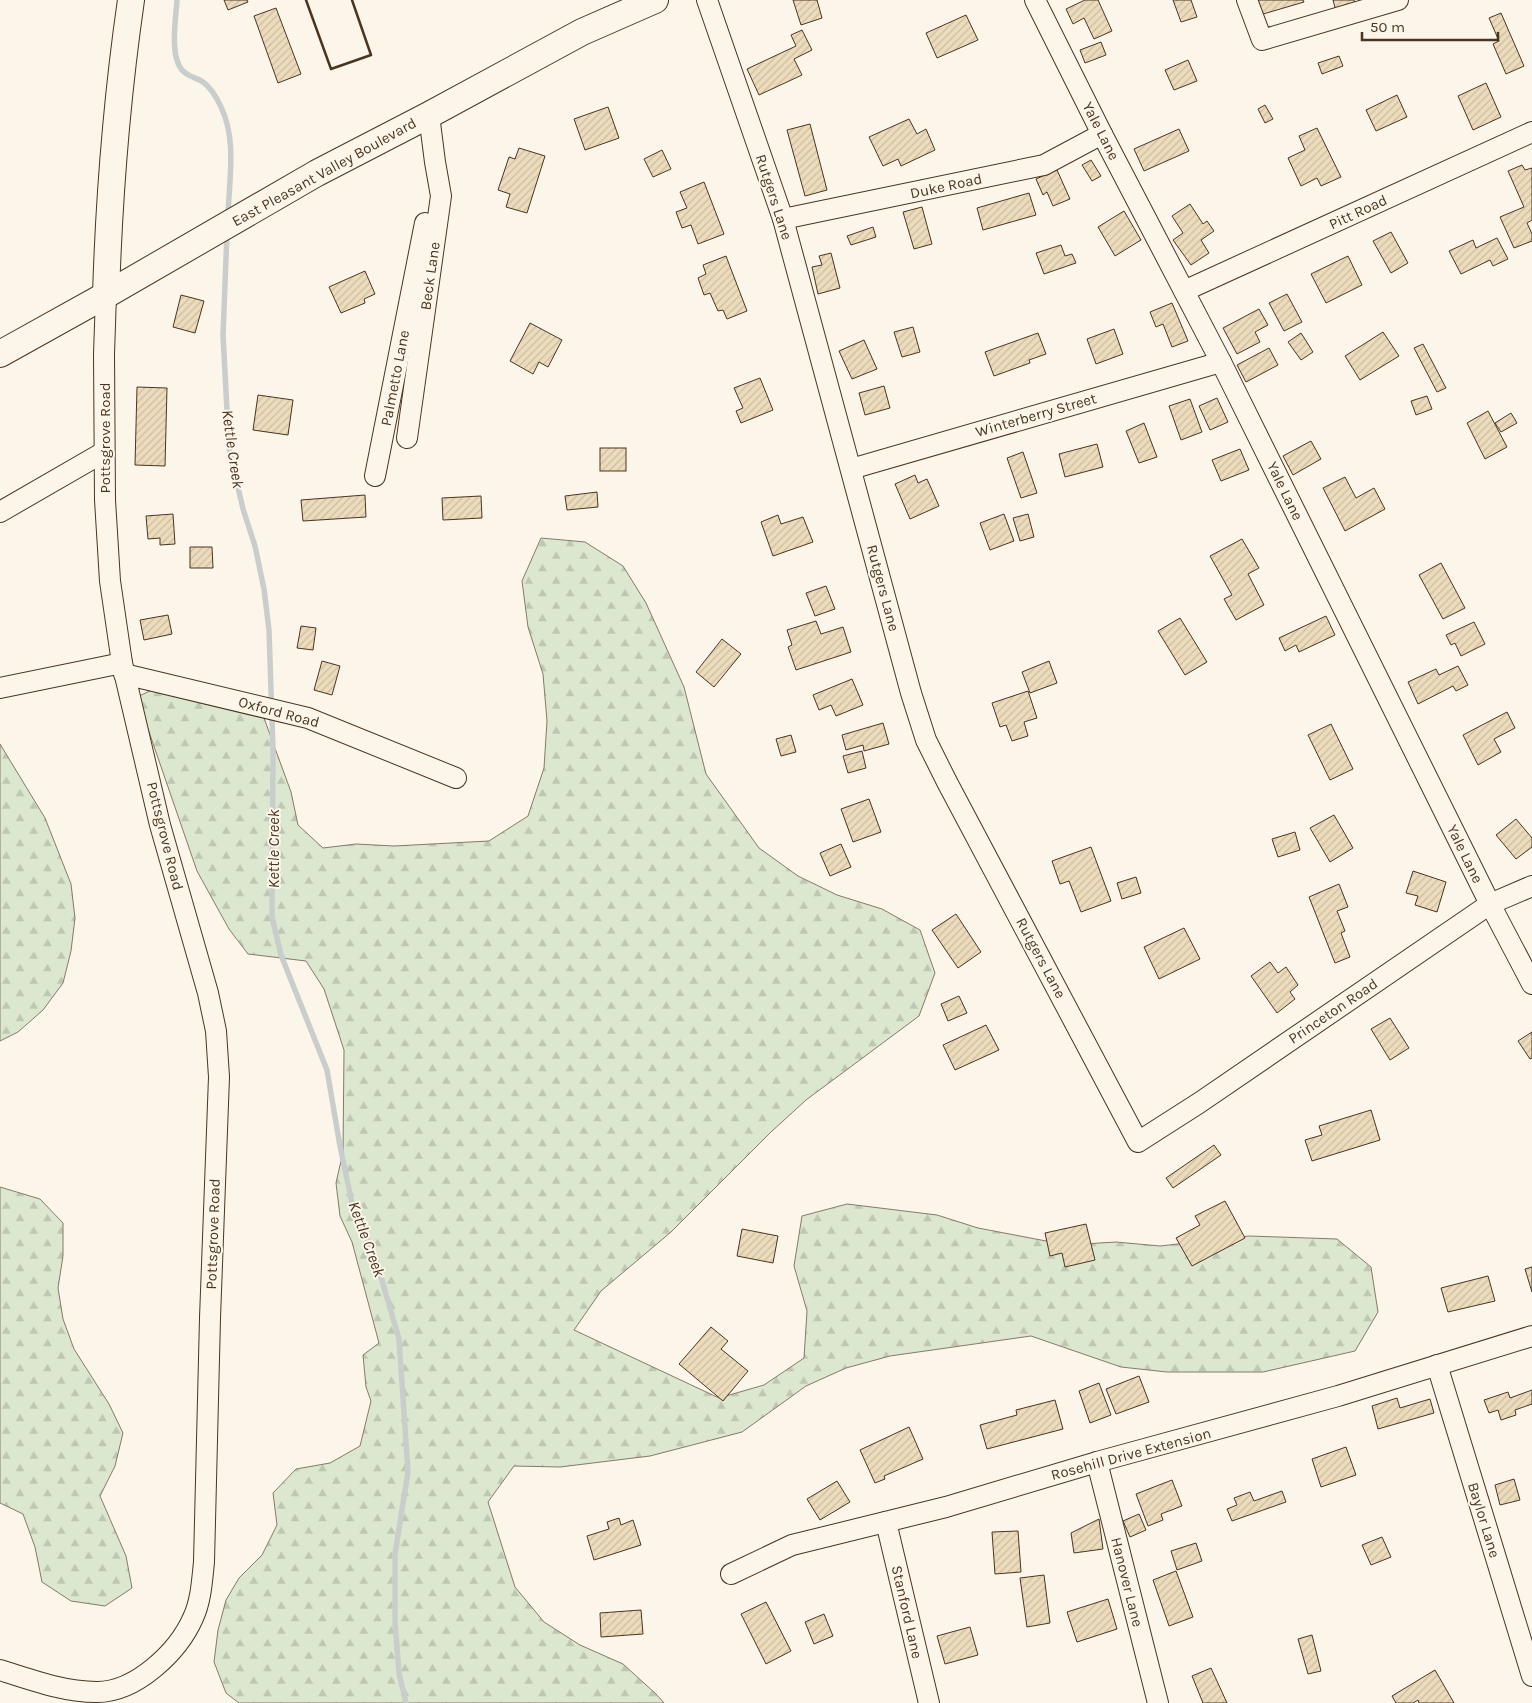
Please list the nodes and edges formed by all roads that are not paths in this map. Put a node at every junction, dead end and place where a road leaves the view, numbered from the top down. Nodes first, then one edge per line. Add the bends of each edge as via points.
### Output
1 (131, 0) edge
2 (655, 0) edge
3 (707, 0) edge
4 (1035, 0) edge
5 (1247, 0) edge
6 (1398, 0) edge
7 (429, 115) junction
8 (1532, 132) edge
9 (1102, 134) junction
10 (435, 162) junction
11 (783, 220) junction
12 (1184, 291) junction
13 (106, 295) junction
14 (0, 354) edge
15 (1220, 362) junction
16 (407, 438) dead end
17 (104, 452) junction
18 (851, 469) junction
19 (376, 476) dead end
20 (0, 512) edge
21 (123, 668) junction
22 (0, 688) edge
23 (456, 778) dead end
24 (1532, 886) edge
25 (1490, 904) junction
26 (1532, 984) edge
27 (1138, 1142) joint
28 (1532, 1336) edge
29 (1437, 1365) junction
30 (1097, 1462) junction
31 (886, 1522) junction
32 (731, 1574) dead end
33 (0, 1670) edge
34 (1532, 1676) edge
35 (929, 1703) edge
36 (1158, 1703) edge

1 - 13 main road, Pottsgrove Road via 116,130
2 - 7 main road, East Pleasant Valley Boulevard via 582,32
3 - 11 street, Rutgers Lane
4 - 9 street, Yale Lane
5 - 6 street via 1262,40
7 - 10 street, Beck Lane
7 - 13 main road, East Pleasant Valley Boulevard via 317,173
8 - 12 street, Pitt Road
9 - 11 street, Duke Road via 1044,165
9 - 12 street, Yale Lane
10 - 16 street, Beck Lane via 441,196
10 - 19 street, Palmetto Lane
11 - 18 street, Rutgers Lane
12 - 15 street, Yale Lane
13 - 14 main road, East Pleasant Valley Boulevard
13 - 17 street, Pottsgrove Road
15 - 18 street, Winterberry Street
15 - 25 street, Yale Lane
17 - 20 street
17 - 21 street, Pottsgrove Road via 110,581
18 - 27 street, Rutgers Lane via 926,740
21 - 22 street, Oxford Road
21 - 23 street, Oxford Road via 308,718
21 - 33 street, Pottsgrove Road via 160,825 208,992 216,1031 219,1077 201,1595 194,1618 183,1637 162,1661 130,1685 100,1692 66,1688
24 - 25 street, Princeton Road
25 - 26 street, Yale Lane
25 - 27 street, Princeton Road
28 - 29 street, Rosehill Drive Extension
29 - 30 street, Rosehill Drive Extension via 1338,1396
29 - 34 street, Baylor Lane
30 - 31 street, Rosehill Drive Extension
30 - 36 street, Hanover Lane
31 - 32 street, Rosehill Drive Extension via 792,1545
31 - 35 street, Stanford Lane

